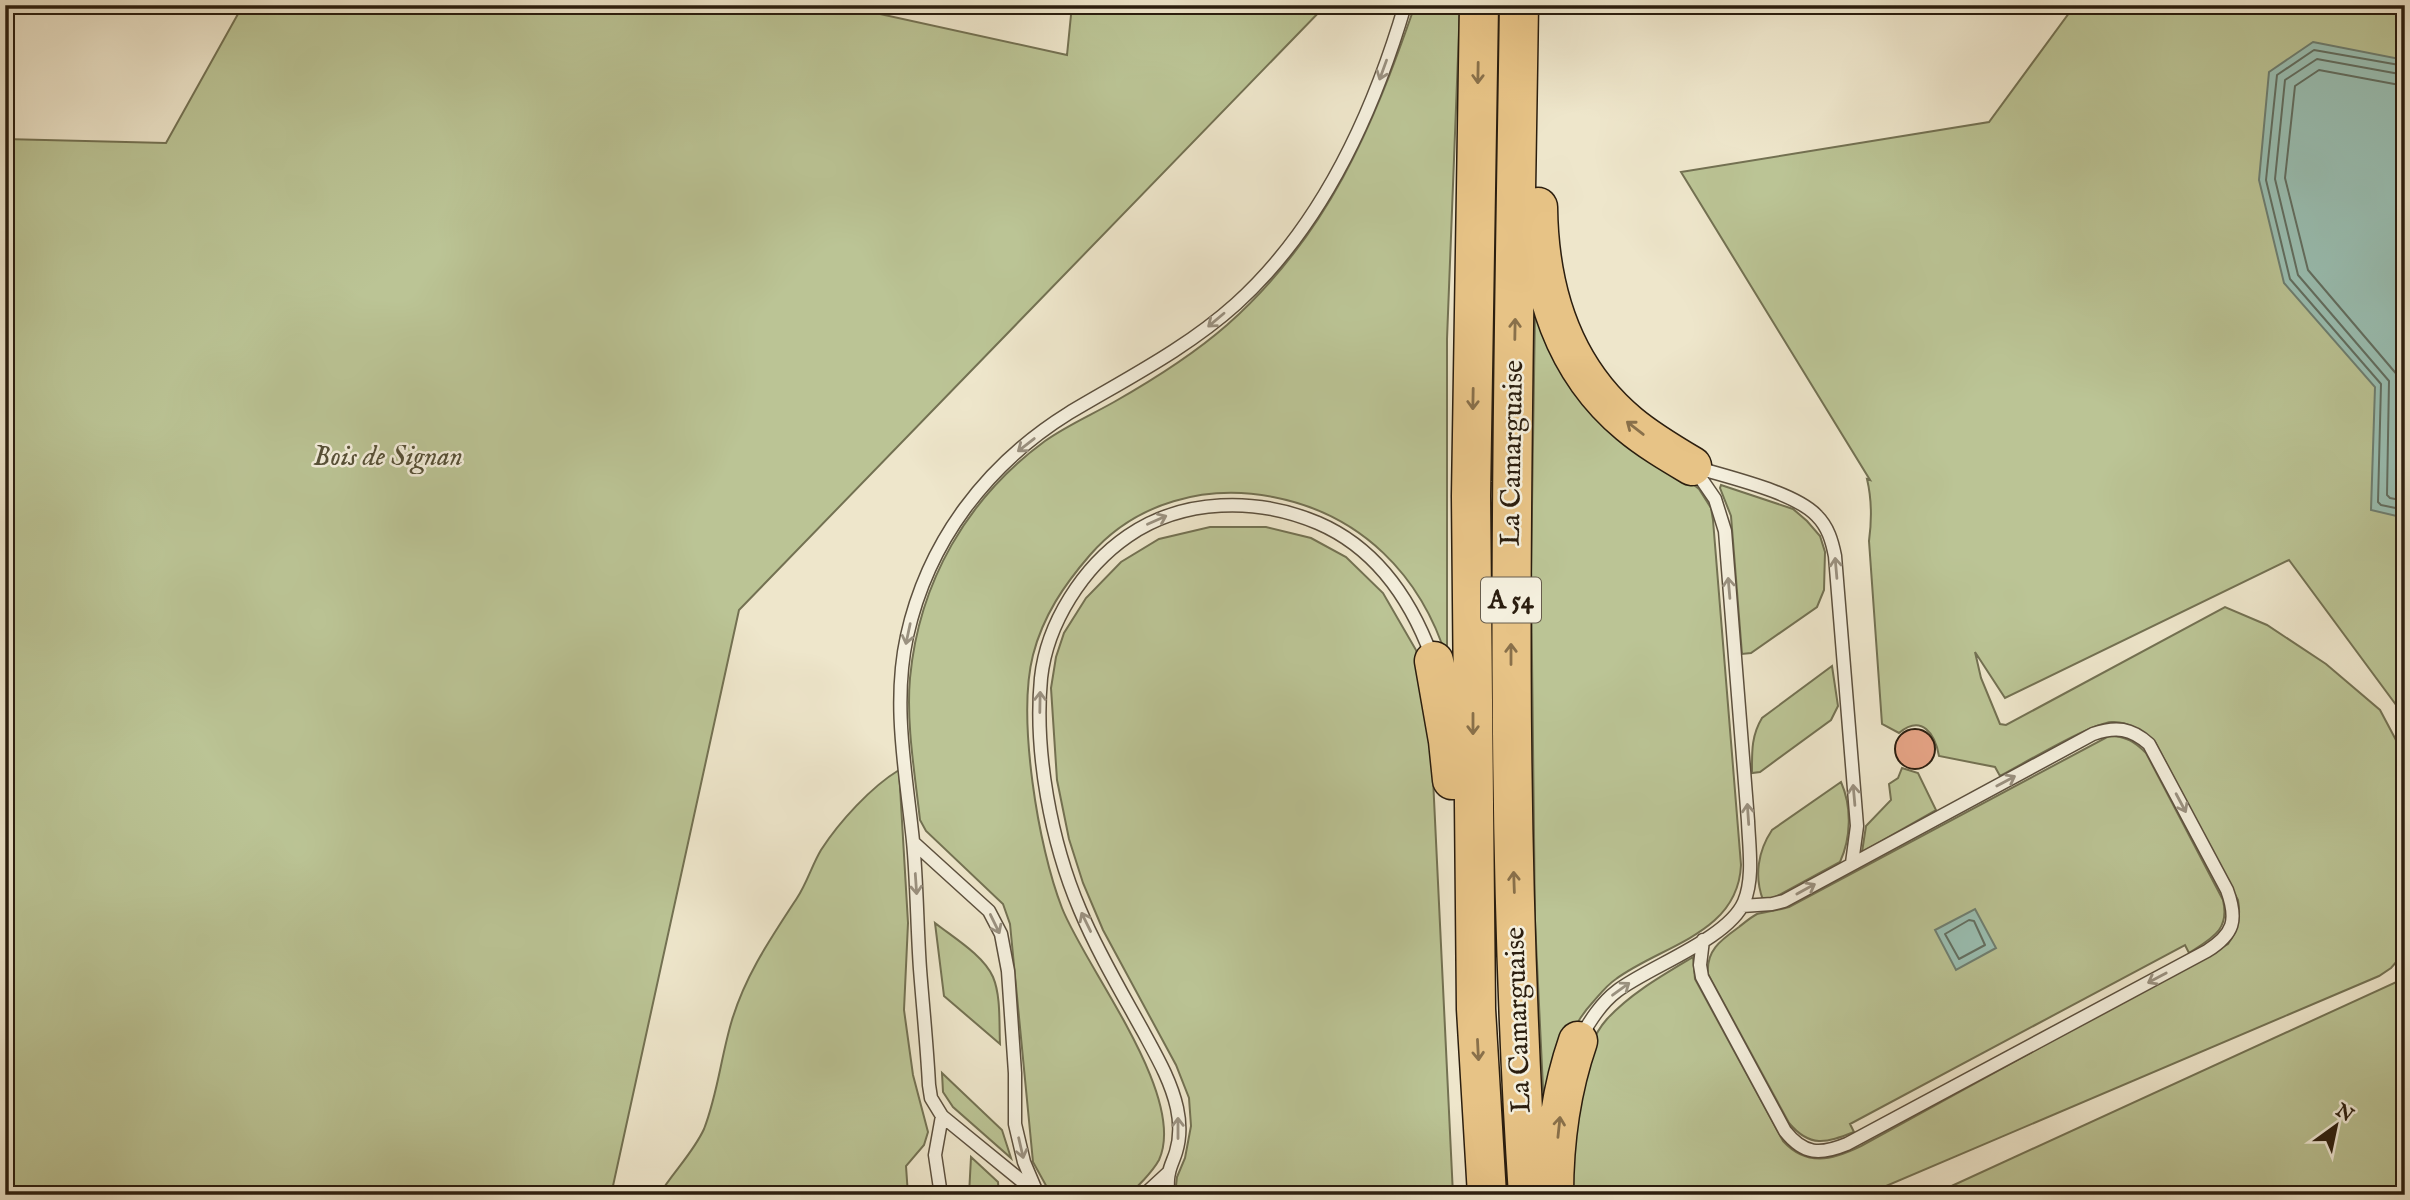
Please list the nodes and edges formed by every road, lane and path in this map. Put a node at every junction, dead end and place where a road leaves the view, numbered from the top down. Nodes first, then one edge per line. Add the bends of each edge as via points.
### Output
1 (1405, 5) edge
2 (1479, 5) edge
3 (1519, 5) edge
4 (1536, 5) edge
5 (1692, 466) junction
6 (1434, 661) joint
7 (913, 842) junction
8 (1853, 863) junction
9 (1742, 906) junction
10 (1703, 940) junction
11 (1476, 1009) junction
12 (1578, 1041) joint
13 (942, 1116) junction
14 (1169, 1172) junction
15 (1037, 1194) edge
16 (941, 1195) edge
17 (1144, 1195) edge
18 (1168, 1195) edge
19 (1487, 1195) edge
20 (1528, 1195) edge
21 (1554, 1195) edge

1 -> 7 lane via 1381,78 1346,154 1307,220 1266,274 1208,327 1029,442 984,483 950,529 914,610 902,674 903,755
2 -> 11 highway, La Camarguaise / A 54 via 1471,496
20 -> 3 highway, La Camarguaise / A 54 via 1511,804
5 -> 4 highway via 1641,433 1588,382 1564,341 1546,291 1538,221
8 -> 5 lane via 1857,826 1830,535 1817,516 1798,502
9 -> 5 lane via 1748,885 1748,821 1725,531 1715,499
6 - 11 highway via 1448,741
14 -> 6 lane via 1180,1129 1178,1109 1167,1077 1080,911 1051,815 1043,765 1041,677 1063,611 1102,557 1153,521 1197,508 1262,507 1303,516 1338,532 1378,564 1422,630
7 -> 13 lane via 929,1085
7 -> 15 lane via 989,911 1001,934 1008,971 1015,1124
9 -> 8 lane via 1784,901
8 -> 10 lane via 2093,734 2122,729 2141,737 2154,753 2227,890 2234,914 2224,939 2207,951 1847,1144 1816,1152 1802,1147 1785,1131 1702,977
9 - 10 lane
12 -> 10 lane via 1616,992
11 -> 19 highway, La Camarguaise / A 54
21 -> 12 highway via 1560,1116
13 - 15 lane
13 - 16 lane via 935,1156
14 - 17 lane
14 - 18 lane

